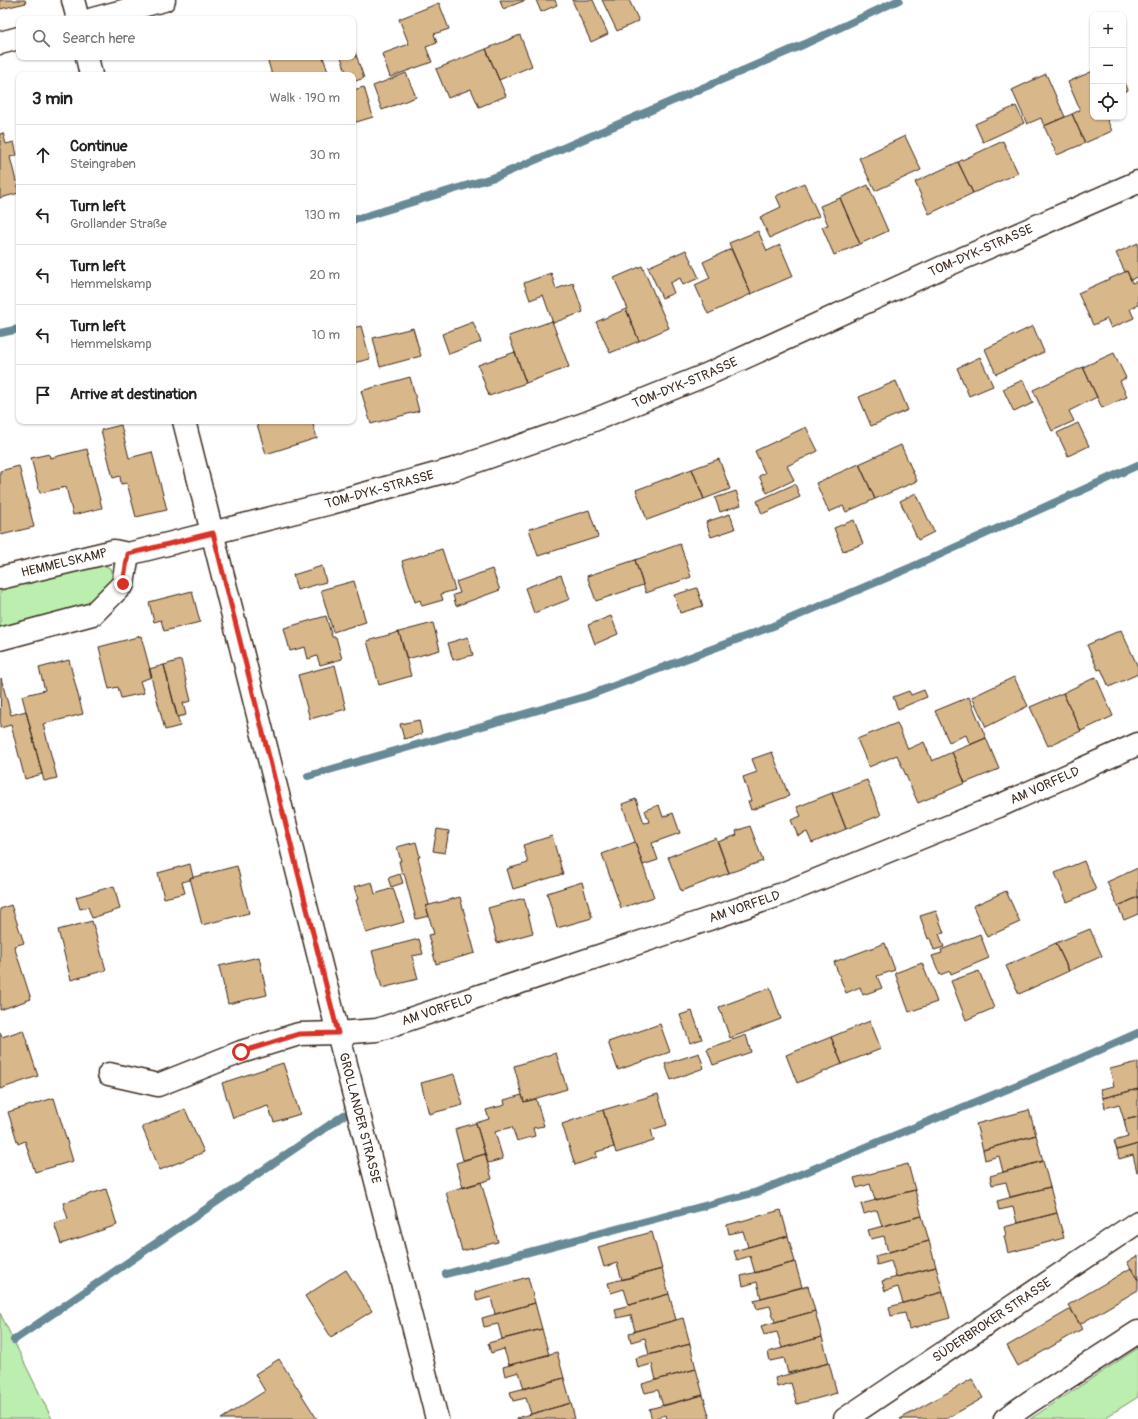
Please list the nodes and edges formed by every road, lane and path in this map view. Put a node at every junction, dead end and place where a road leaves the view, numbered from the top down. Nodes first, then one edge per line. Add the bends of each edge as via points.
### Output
1 (73, 0) edge
2 (164, 0) edge
3 (77, 16) edge
4 (104, 16) edge
5 (16, 39) edge
6 (0, 43) edge
7 (88, 60) edge
8 (90, 72) edge
9 (1138, 182) edge
10 (185, 424) edge
11 (213, 533) junction
12 (128, 554) junction
13 (0, 578) edge
14 (0, 639) edge
15 (1138, 744) edge
16 (338, 1033) junction
17 (109, 1074) dead end
18 (1138, 1222) edge
19 (1138, 1332) edge
20 (437, 1419) edge
21 (846, 1419) edge
22 (1005, 1419) edge

1 - 3 street
2 - 4 street
5 - 6 street
7 - 8 street
9 - 11 street, TOM-DYK-STRASSE via 706,375 584,424 454,469
10 - 11 street, GROLLANDER STRASSE
11 - 12 street, HEMMELSKAMP
11 - 16 street, GROLLANDER STRASSE
12 - 13 street, HEMMELSKAMP via 114,550
12 - 14 street, HEMMELSKAMP via 123,584 93,614
15 - 16 street, AM VORFELD via 999,806 782,894 377,1030
16 - 17 street, AM VORFELD via 299,1034 241,1052 158,1085
16 - 20 street, GROLLANDER STRASSE
18 - 21 street, SÜDERBROKER STRASSE
19 - 22 street

